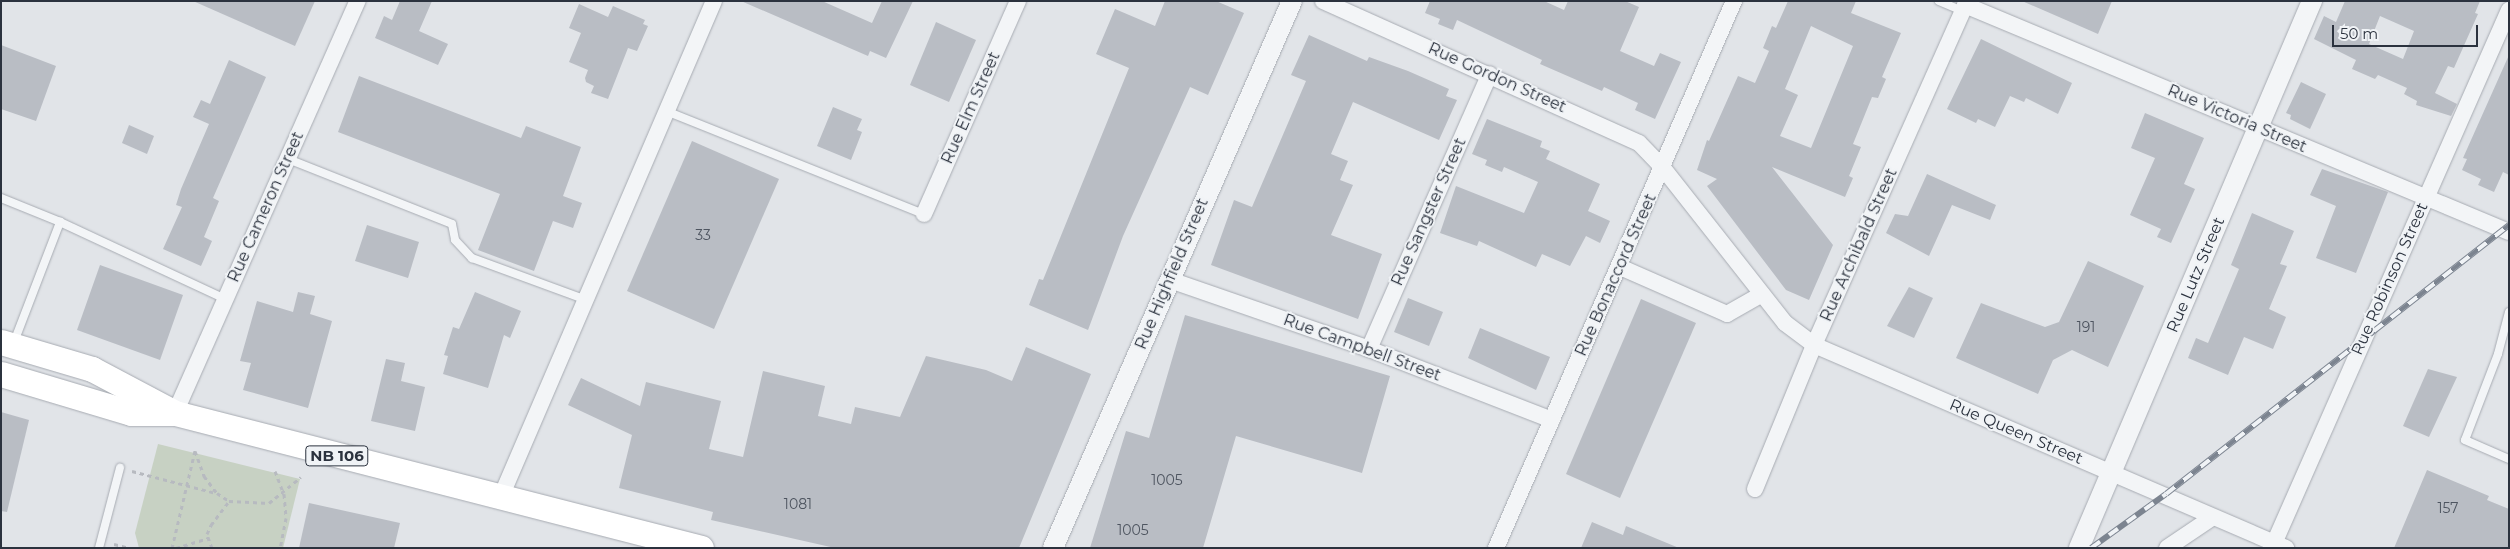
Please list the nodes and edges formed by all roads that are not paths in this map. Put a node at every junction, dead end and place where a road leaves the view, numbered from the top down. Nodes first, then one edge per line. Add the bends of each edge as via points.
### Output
1 (358, 1) edge
2 (714, 1) edge
3 (1018, 1) edge
4 (1292, 1) edge
5 (1323, 1) edge
6 (1734, 1) edge
7 (1939, 1) edge
8 (2312, 1) edge
9 (1965, 6) edge
10 (2509, 10) edge
11 (1490, 74) junction
12 (666, 111) junction
13 (2260, 128) junction
14 (288, 159) junction
15 (1664, 168) junction
16 (1, 198) edge
17 (2425, 199) junction
18 (924, 214) joint
19 (60, 222) junction
20 (2509, 232) edge
21 (1620, 267) junction
22 (1170, 280) junction
23 (1762, 294) junction
24 (225, 299) junction
25 (584, 299) junction
26 (2509, 312) edge
27 (7, 344) edge
28 (1814, 345) junction
29 (1369, 349) junction
30 (1, 374) edge
31 (175, 412) junction
32 (1552, 420) junction
33 (2509, 459) edge
34 (120, 468) road end
35 (2111, 473) junction
36 (1755, 489) dead end
37 (500, 498) junction
38 (2214, 516) junction
39 (2278, 546) edge
40 (99, 548) edge
41 (701, 548) edge
42 (1053, 548) edge
43 (1496, 548) edge
44 (2079, 548) edge
45 (2167, 548) edge

1 - 14 street, Rue Cameron Street
2 - 12 street
3 - 18 street, Rue Elm Street
4 - 22 street, Rue Highfield Street
5 - 11 street, Rue Gordon Street
6 - 15 street, Rue Bonaccord Street
7 - 9 lane
8 - 13 street, Rue Lutz Street
9 - 13 street, Rue Victoria Street
9 - 28 street, Rue Archibald Street
10 - 17 street, Rue Robinson Street
11 - 15 street, Rue Gordon Street via 1639,143
11 - 29 street, Rue Sangster Street
12 - 18 lane
12 - 25 street
13 - 17 street, Rue Victoria Street
13 - 35 street, Rue Lutz Street
14 - 24 street, Rue Cameron Street
14 - 25 lane via 452,224 455,240 472,258
15 - 21 street, Rue Bonaccord Street
15 - 23 street, Rue Queen Street
16 - 19 lane
17 - 20 street, Rue Victoria Street
17 - 39 street, Rue Robinson Street
19 - 24 lane
19 - 27 lane
21 - 23 street via 1727,314
21 - 32 street, Rue Bonaccord Street
22 - 29 street, Rue Campbell Street
22 - 42 street, Rue Highfield Street
23 - 28 street, Rue Queen Street via 1785,324
24 - 31 street, Rue Cameron Street
25 - 37 street
26 - 33 lane via 2498,354 2465,440
27 - 31 main road, NB 106 via 92,369
28 - 35 street, Rue Queen Street
28 - 36 street, Rue Archibald Street
29 - 32 street, Rue Campbell Street
30 - 31 main road, NB 106 via 131,413
31 - 37 main road, NB 106
32 - 43 street, Rue Bonaccord Street
34 - 40 lane
35 - 38 street, Rue Queen Street
35 - 44 street, Rue Lutz Street
37 - 41 main road, NB 106
38 - 39 street, Rue Queen Street
38 - 45 street

